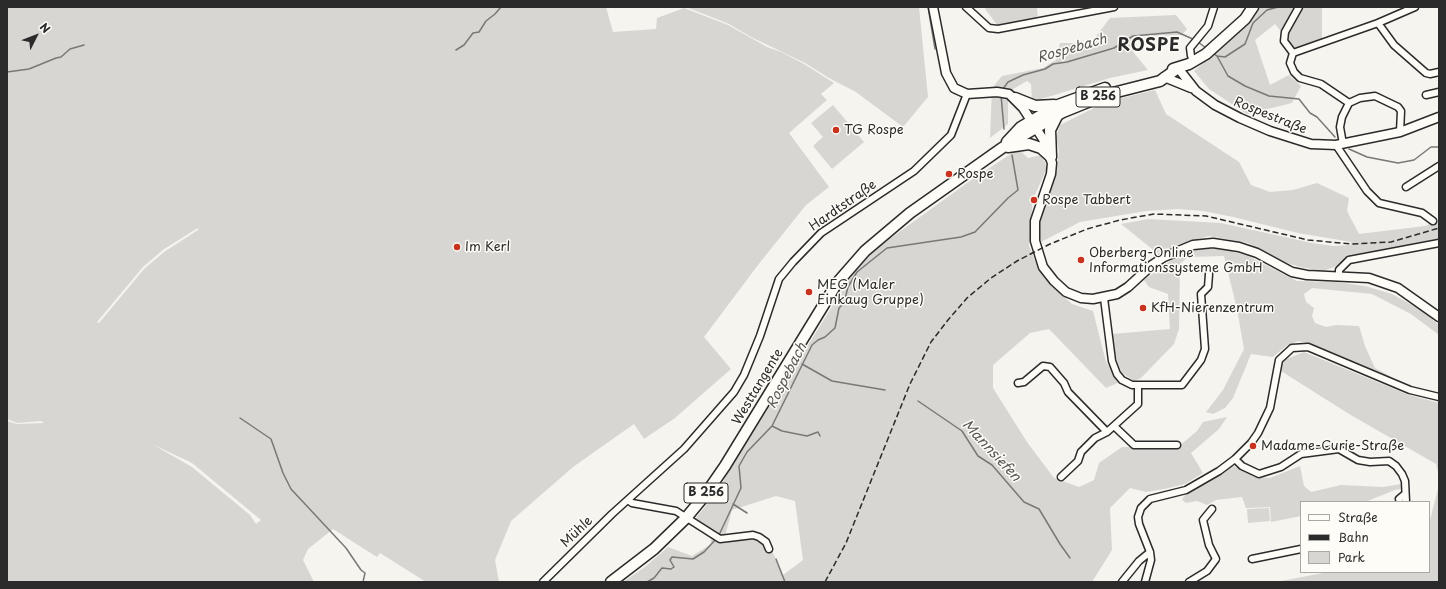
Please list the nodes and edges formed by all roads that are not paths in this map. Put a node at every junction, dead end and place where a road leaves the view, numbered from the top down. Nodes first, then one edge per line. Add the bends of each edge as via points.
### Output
1 (933, 7) edge
2 (966, 7) edge
3 (1114, 7) edge
4 (1214, 7) edge
5 (1253, 7) edge
6 (1299, 7) edge
7 (1415, 7) edge
8 (1378, 23) junction
9 (1293, 53) junction
10 (1191, 56) dead end
11 (1178, 68) junction
12 (1439, 72) edge
13 (1164, 77) junction
14 (1196, 91) junction
15 (1439, 92) edge
16 (967, 94) junction
17 (1426, 95) dead end
18 (1015, 98) junction
19 (1349, 103) junction
20 (1058, 110) junction
21 (1439, 117) edge
22 (1033, 124) junction
23 (1400, 132) junction
24 (1340, 145) junction
25 (1002, 148) junction
26 (1051, 157) junction
27 (1439, 166) edge
28 (1406, 187) dead end
29 (1433, 221) dead end
30 (1439, 243) edge
31 (1209, 274) dead end
32 (1339, 277) junction
33 (1104, 298) junction
34 (1439, 317) edge
35 (1018, 383) dead end
36 (1138, 385) junction
37 (1439, 397) edge
38 (1114, 426) junction
39 (1107, 432) junction
40 (1177, 445) dead end
41 (684, 449) joint
42 (1235, 459) junction
43 (1061, 477) dead end
44 (1405, 494) junction
45 (628, 500) junction
46 (1400, 501) edge
47 (1406, 501) edge
48 (1212, 509) dead end
49 (686, 518) junction
50 (769, 548) dead end
51 (1300, 549) edge
52 (1150, 552) junction
53 (1252, 560) dead end
54 (543, 582) edge
55 (611, 582) edge
56 (1122, 582) edge
57 (1146, 582) edge
58 (1189, 582) edge

1 - 16 street via 946,73 954,88
2 - 3 street via 989,28 998,29
4 - 10 street via 1208,26 1190,48
5 - 11 main road, Westtangente / B 256 via 1245,19 1206,54
6 - 9 street via 1284,32 1284,41
7 - 8 street
8 - 9 street
8 - 12 street via 1394,45 1426,73
9 - 19 street via 1290,63 1300,78 1321,84
11 - 13 main road, Westtangente / B 256
11 - 14 street, Rospestraße
11 - 20 main road, Westtangente / B 256 via 1084,94
13 - 14 street
13 - 20 main road, Westtangente / B 256 via 1156,82
14 - 24 street, Rospestraße via 1240,118 1270,131 1303,143
15 - 17 street
16 - 18 street via 1001,92
16 - 41 street, Hardtstraße via 951,135 914,171 821,233 779,279 767,318 734,392
18 - 20 main road, B 256 via 1035,106
18 - 22 street
19 - 23 street via 1375,96 1398,107 1401,111
19 - 24 street via 1340,127
20 - 22 main road, Westtangente / B 256
20 - 26 main road via 1050,130
21 - 23 street, Rospestraße
22 - 25 main road, Westtangente / B 256
22 - 26 street
23 - 24 street, Rospestraße
24 - 29 street via 1367,191 1379,203 1422,213
25 - 26 main road, B 256 via 1029,144 1042,148
25 - 49 main road, Westtangente / B 256 via 910,213 853,263 822,307 725,466
26 - 33 street via 1050,174 1035,221 1038,255 1054,282 1066,292 1081,298
27 - 28 street
30 - 32 street via 1349,260 1339,270
31 - 36 street via 1208,287 1201,294 1205,349 1201,360 1182,385
32 - 33 street via 1307,276 1292,272 1258,253 1213,243 1193,245 1171,254 1152,265 1128,287
32 - 34 street via 1369,278 1398,288
33 - 36 street via 1112,361 1117,374 1122,380
35 - 39 street via 1024,382 1043,366 1050,367 1064,383 1068,392
36 - 38 street via 1138,404
37 - 42 street via 1410,390 1308,347 1292,348 1279,360 1270,408 1258,433
38 - 39 street
38 - 40 street via 1134,445
39 - 43 street via 1095,438 1081,452 1078,461
41 - 45 street, Mühle
42 - 44 street via 1242,466 1259,474 1281,467 1301,454 1339,449 1358,460 1389,461 1402,474
42 - 52 street via 1186,490 1150,499 1141,508 1138,517
44 - 46 street
44 - 47 street
45 - 49 street via 632,503 676,511
45 - 54 street, Mühle
48 - 58 street via 1203,520 1209,545 1216,559 1207,571
49 - 50 street via 717,537 753,535 766,542
49 - 55 main road, Westtangente / B 256 via 654,549
51 - 53 street
52 - 56 street via 1139,560
52 - 57 street

